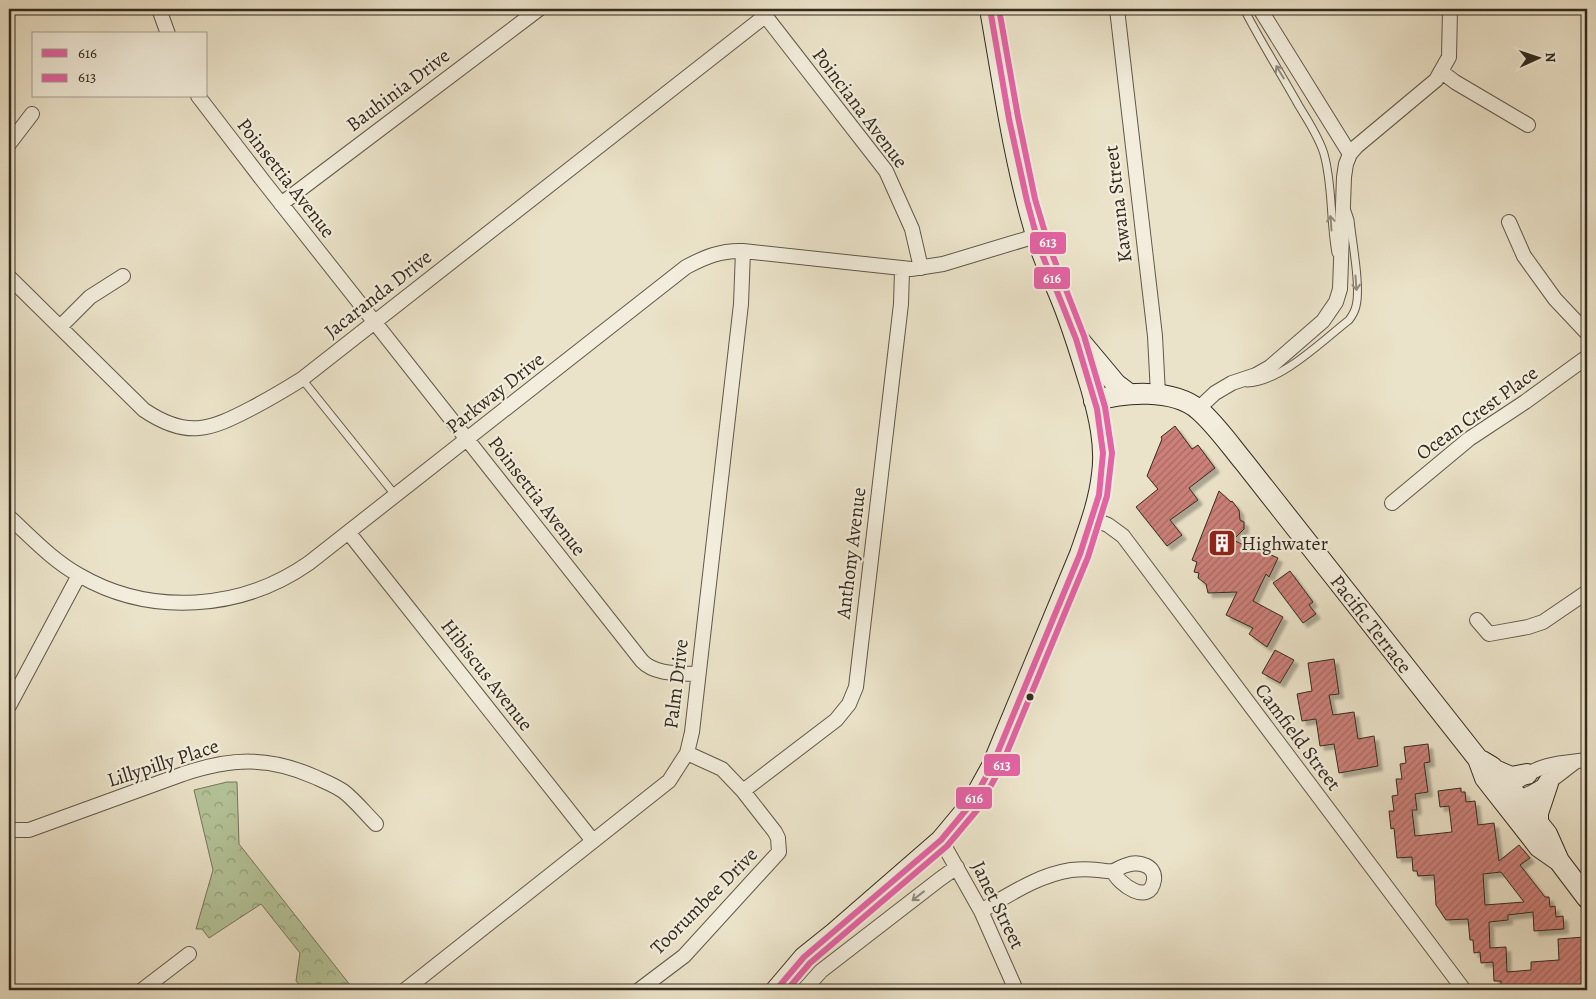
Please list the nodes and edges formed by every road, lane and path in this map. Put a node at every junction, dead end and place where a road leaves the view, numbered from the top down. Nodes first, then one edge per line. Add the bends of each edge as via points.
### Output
1 (158, 9) edge
2 (539, 9) edge
3 (990, 9) edge
4 (1117, 9) edge
5 (1244, 9) edge
6 (1260, 9) edge
7 (1441, 9) edge
8 (1450, 9) edge
9 (762, 12) edge
10 (167, 32) edge
11 (1442, 72) junction
12 (200, 98) edge
13 (32, 114) dead end
14 (1528, 126) dead end
15 (9, 144) edge
16 (1350, 154) junction
17 (1343, 201) junction
18 (281, 204) junction
19 (1509, 222) dead end
20 (1036, 236) junction
21 (743, 251) junction
22 (921, 268) junction
23 (902, 270) junction
24 (1340, 271) junction
25 (123, 276) dead end
26 (9, 277) edge
27 (374, 322) junction
28 (60, 327) junction
29 (1587, 333) edge
30 (1075, 336) junction
31 (1587, 357) edge
32 (302, 379) junction
33 (1232, 383) junction
34 (1128, 393) junction
35 (1158, 394) junction
36 (1094, 400) junction
37 (1198, 409) junction
38 (467, 440) junction
39 (396, 496) junction
40 (1392, 503) dead end
41 (9, 517) edge
42 (1093, 520) junction
43 (349, 533) junction
44 (79, 575) junction
45 (1587, 592) edge
46 (1477, 620) dead end
47 (698, 674) junction
48 (9, 706) edge
49 (687, 753) junction
50 (1478, 759) junction
51 (1581, 760) edge
52 (1495, 770) junction
53 (1527, 774) junction
54 (1548, 783) junction
55 (743, 791) junction
56 (1511, 796) junction
57 (1538, 823) junction
58 (376, 824) dead end
59 (9, 830) edge
60 (941, 840) junction
61 (593, 841) junction
62 (1559, 861) junction
63 (957, 868) junction
64 (1113, 871) dead end
65 (1587, 898) edge
66 (981, 910) junction
67 (188, 954) dead end
68 (142, 990) edge
69 (405, 990) edge
70 (639, 990) edge
71 (776, 990) edge
72 (804, 990) edge
73 (1016, 990) edge
74 (1464, 990) edge

1 - 10 street
2 - 18 street, Bauhinia Drive
3 - 20 main road via 1023,191
4 - 35 street, Kawana Street
24 -> 5 lane via 1332,232 1324,153
6 - 16 street
7 - 11 street
8 - 11 street via 1449,57
9 - 22 street, Poinciana Avenue via 886,171 912,229
9 - 27 street, Jacaranda Drive
11 - 14 street
11 - 16 street
12 - 18 street, Poinsettia Avenue
13 - 15 street
16 - 17 street
17 - 24 street
17 -> 33 lane via 1350,220 1357,286 1356,306 1349,320 1280,372 1257,382
18 - 27 street, Poinsettia Avenue
19 - 29 street via 1524,256 1555,299
20 - 22 street, Parkway Drive
20 - 30 main road
21 - 23 street, Parkway Drive
21 - 38 street, Parkway Drive via 707,256 686,267
21 - 47 street, Palm Drive via 741,304
22 - 23 street, Parkway Drive
23 - 55 street, Anthony Avenue via 901,304 856,687 849,704 836,720
24 - 33 street via 1336,302 1323,321 1270,368
25 - 28 street via 90,297
26 - 28 street, Jacaranda Drive
27 - 32 street, Jacaranda Drive
27 - 38 street, Poinsettia Avenue
28 - 32 street, Jacaranda Drive via 144,410 173,425 192,428 221,424
30 - 34 main road via 1116,384
30 - 36 main road
31 - 40 street, Ocean Crest Place via 1469,439
32 - 39 lane
33 - 37 street
34 - 35 main road, Pacific Terrace
34 - 36 main road, Pacific Terrace
35 - 37 main road, Pacific Terrace
36 - 42 main road via 1103,454
37 - 50 main road, Pacific Terrace via 1244,462
38 - 39 street, Parkway Drive
38 - 47 street, Poinsettia Avenue via 645,664 657,670
39 - 43 street, Parkway Drive
41 - 44 street, Parkway Drive
42 - 60 main road via 992,766 971,804
42 - 74 street, Camfield Street via 1108,525 1123,536
43 - 44 street, Parkway Drive via 272,586 226,599 161,602 99,586
43 - 61 street, Hibiscus Avenue
44 - 48 street
45 - 46 street via 1543,622 1528,627 1489,634
47 - 49 street, Palm Drive
49 - 55 street, Toorumbee Drive via 722,769
49 - 61 street, Palm Drive via 669,781
50 - 52 main road, Pacific Terrace
50 - 56 main road, Pacific Terrace via 1485,778
51 - 53 street via 1550,764
51 - 54 street
52 - 53 main road via 1512,777
52 - 56 main road, Pacific Terrace
53 - 56 street
54 - 56 street via 1523,798
54 - 57 main road
55 - 70 street, Toorumbee Drive via 775,832 779,852 684,956
56 - 57 main road, Pacific Terrace
56 - 62 main road, Pacific Terrace via 1540,847
57 - 62 main road, Pacific Terrace via 1547,834
58 - 59 street, Lillypilly Place via 342,791 327,783 290,768 242,761 183,774 34,829
60 - 63 street, Janet Street
60 - 71 main road via 804,957
61 - 69 street, Palm Drive
62 - 65 main road, Pacific Terrace
63 - 66 street, Janet Street
63 -> 72 street via 821,971
64 - 66 street via 1056,873
66 - 73 street, Janet Street
67 - 68 street

